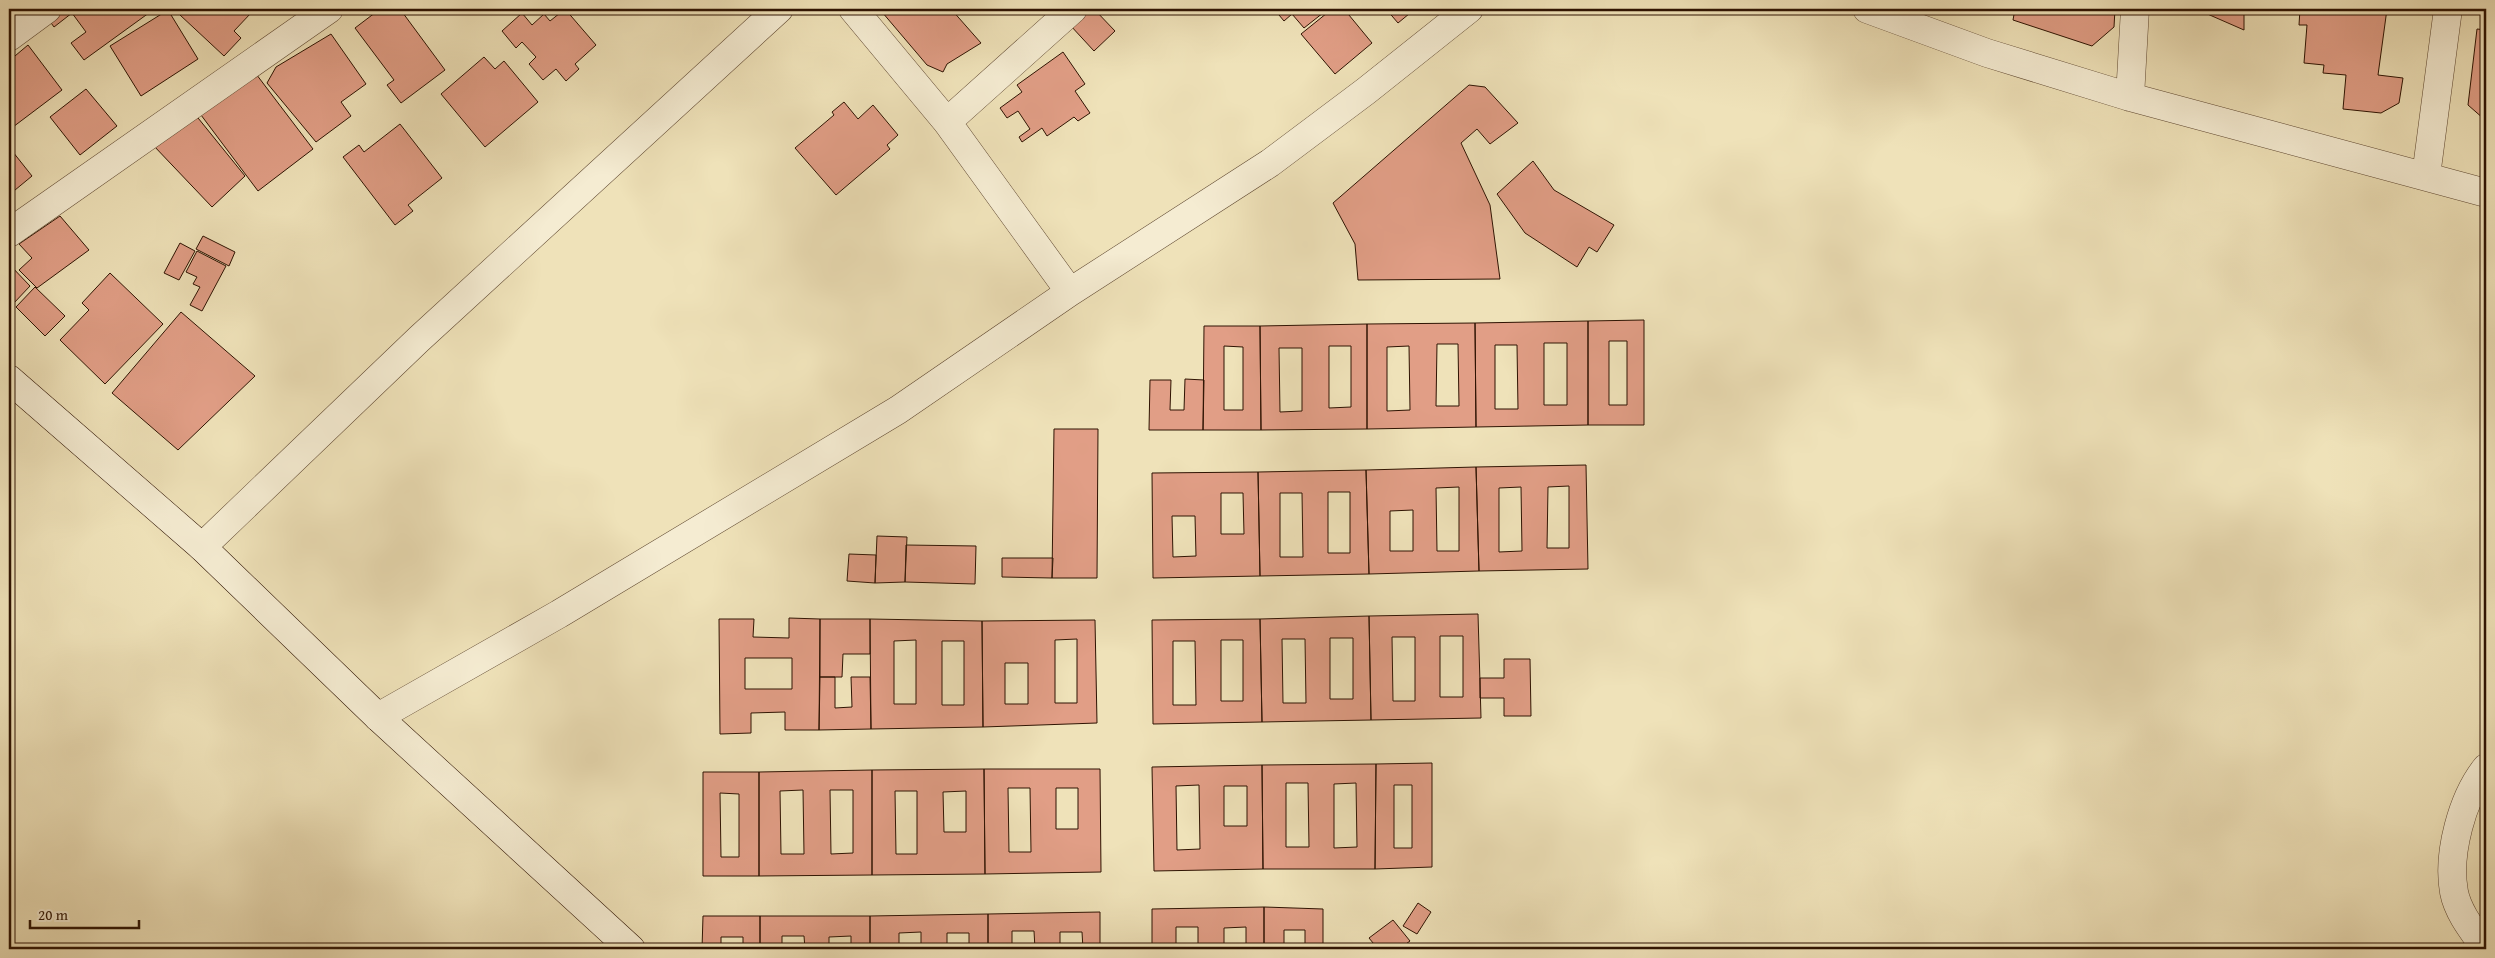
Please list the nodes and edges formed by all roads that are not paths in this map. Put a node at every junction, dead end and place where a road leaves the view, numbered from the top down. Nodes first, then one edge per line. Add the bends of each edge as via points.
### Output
1 (47, 9) edge
2 (329, 9) edge
3 (779, 9) edge
4 (853, 9) edge
5 (1073, 9) edge
6 (1469, 9) edge
7 (1867, 9) edge
8 (2135, 9) edge
9 (2448, 9) edge
10 (9, 37) edge
11 (2130, 97) junction
12 (947, 122) junction
13 (2426, 176) junction
14 (2486, 193) edge
15 (9, 233) edge
16 (1070, 292) junction
17 (9, 379) edge
18 (202, 547) junction
19 (378, 717) junction
20 (2486, 768) edge
21 (630, 949) edge
22 (2486, 949) edge

1 - 10 street
2 - 15 street
3 - 18 street via 419,339
4 - 12 street
5 - 12 street
6 - 16 street via 1270,163
7 - 11 street via 1987,53
8 - 11 street
9 - 13 street
11 - 13 street
12 - 16 street
13 - 14 street
16 - 19 street via 898,410 567,609
17 - 18 street
18 - 19 street
19 - 21 street
20 - 22 street via 2459,824 2453,859 2454,892 2463,916

